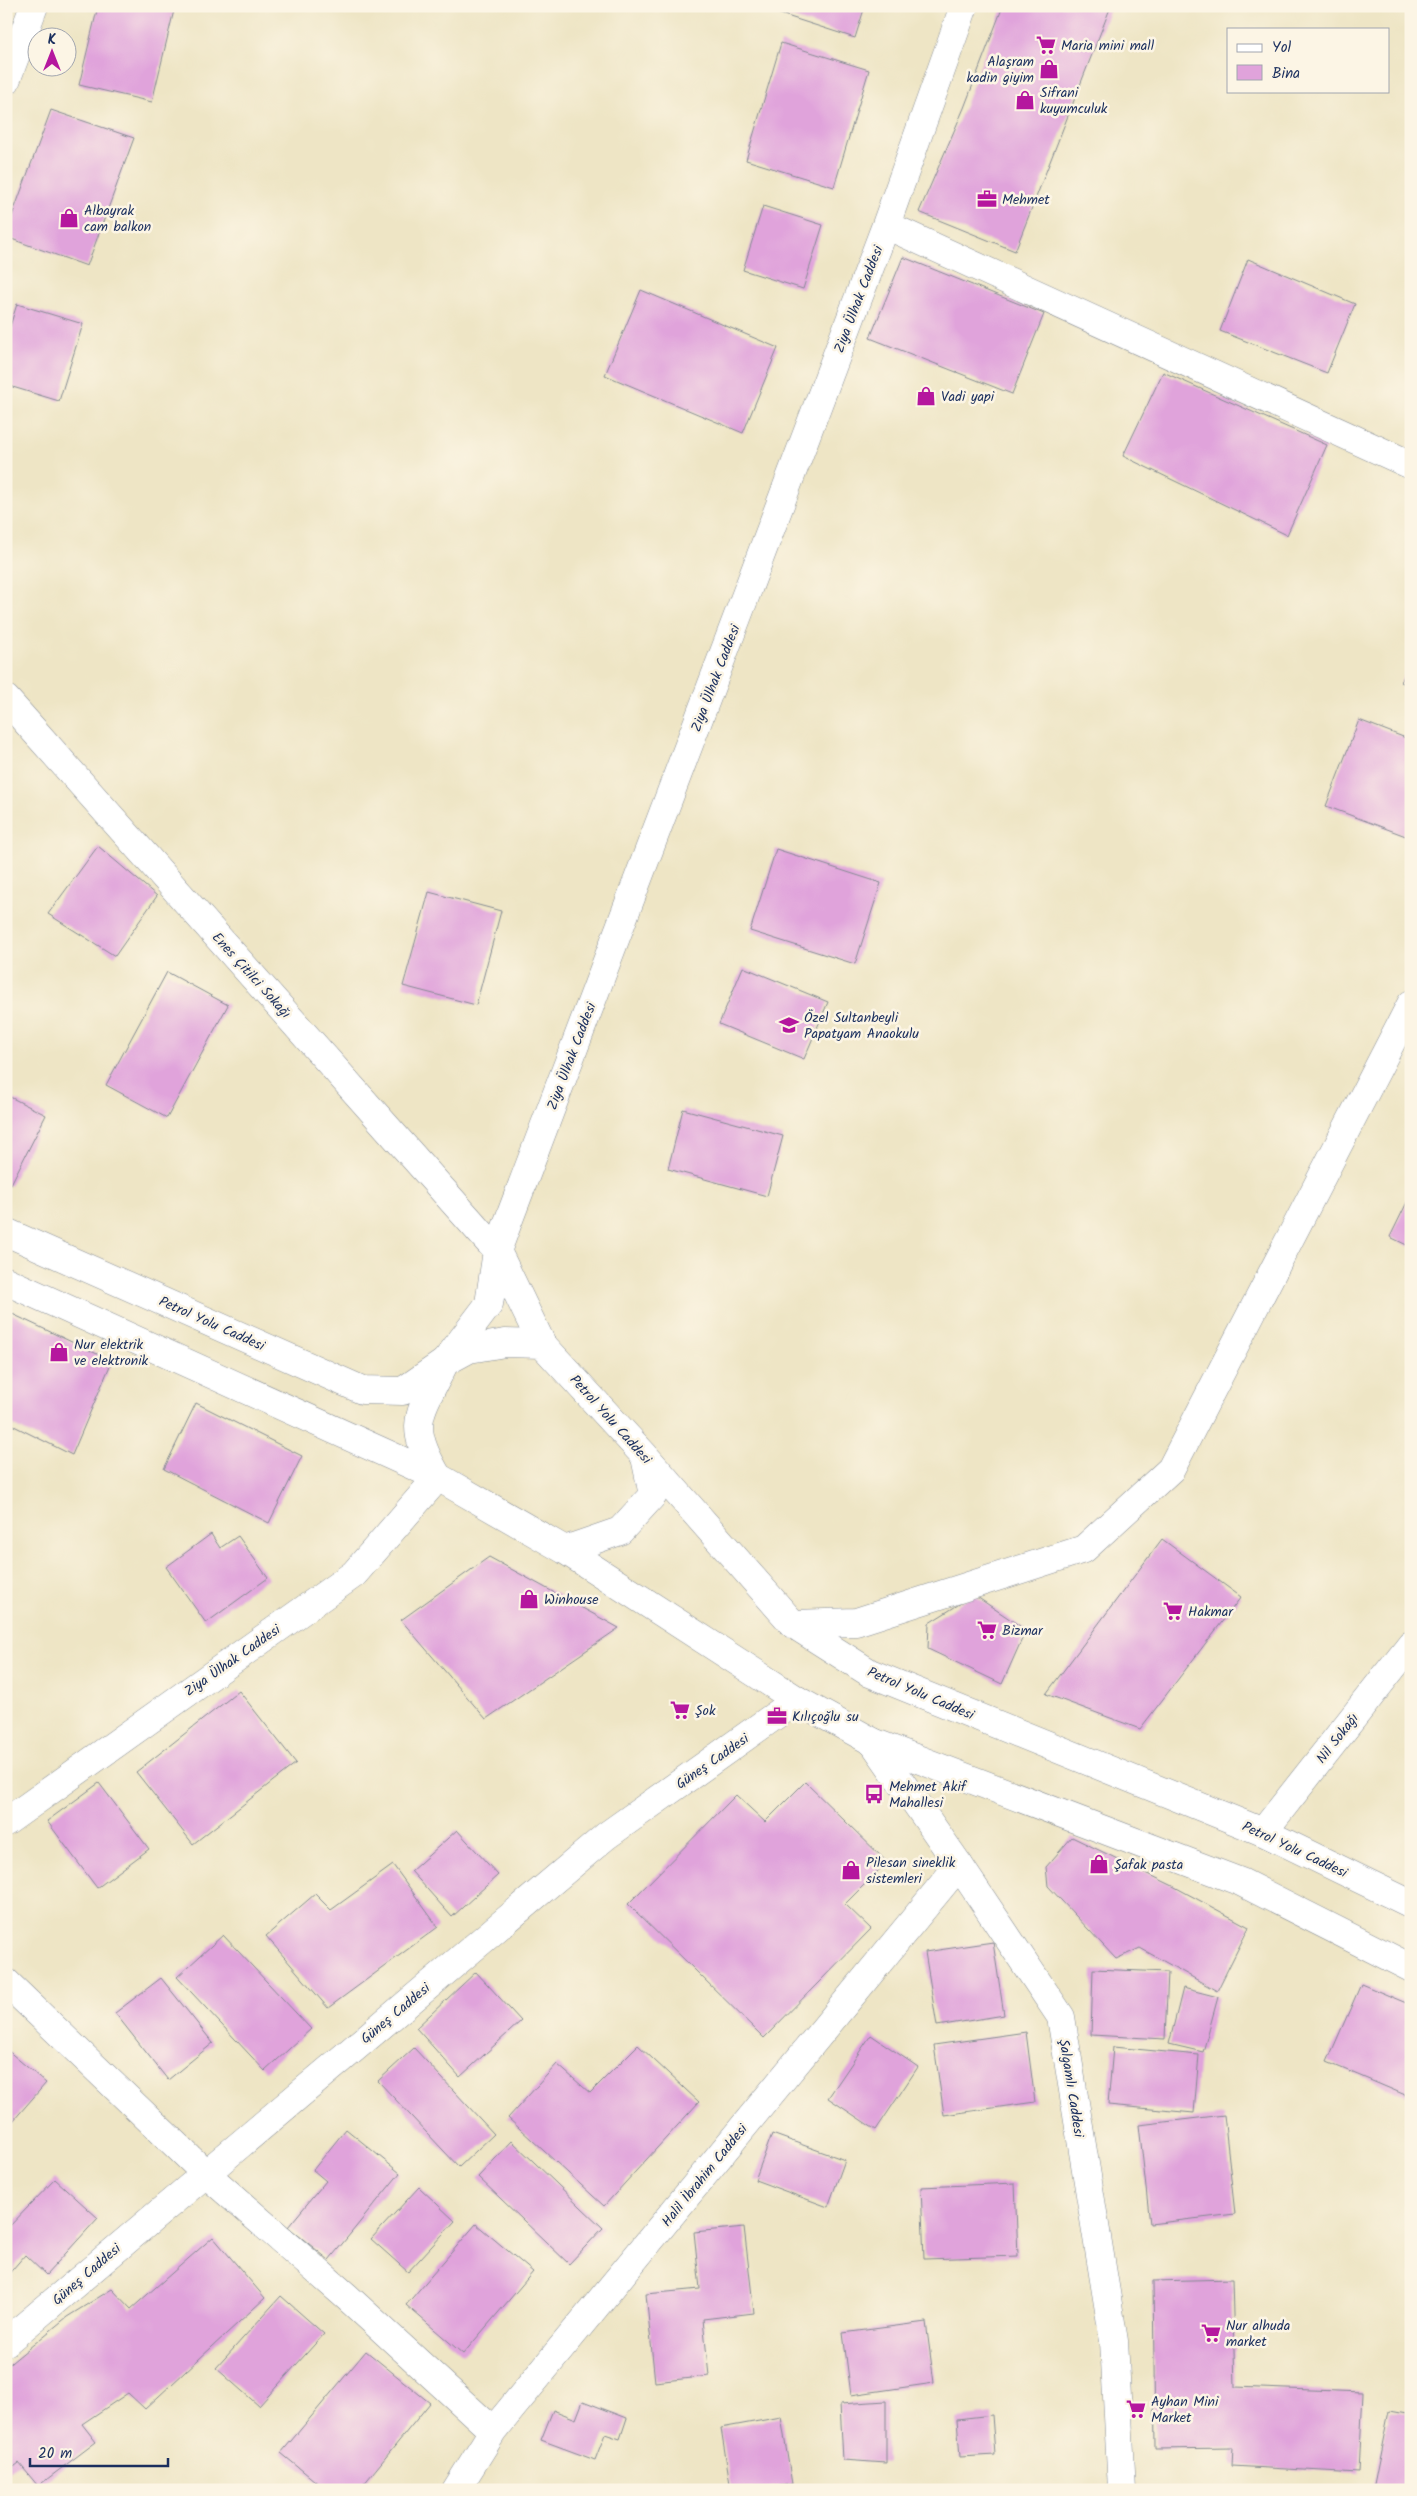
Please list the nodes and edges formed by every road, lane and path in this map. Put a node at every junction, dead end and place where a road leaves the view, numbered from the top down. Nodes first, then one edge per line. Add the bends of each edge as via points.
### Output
1 (34, 6) edge
2 (964, 6) edge
3 (6, 81) edge
4 (886, 225) junction
5 (1411, 466) edge
6 (6, 699) edge
7 (1411, 1004) edge
8 (6, 1232) edge
9 (497, 1251) junction
10 (6, 1280) edge
11 (542, 1344) junction
12 (445, 1362) junction
13 (645, 1456) junction
14 (438, 1477) junction
15 (565, 1550) junction
16 (794, 1624) junction
17 (1411, 1644) edge
18 (798, 1700) junction
19 (873, 1742) junction
20 (6, 1822) edge
21 (1263, 1832) junction
22 (959, 1865) junction
23 (1411, 1904) edge
24 (1411, 1968) edge
25 (6, 1982) edge
26 (205, 2172) junction
27 (6, 2342) edge
28 (493, 2432) junction
29 (456, 2490) edge
30 (1122, 2490) edge

1 - 3 street
2 - 4 street, Ziya Ülhak Caddesi
4 - 5 street
4 - 9 street, Ziya Ülhak Caddesi
6 - 9 street, Enes Çitilci Sokağı
7 - 16 street via 1171,1469 1084,1549 856,1622
8 - 12 street, Petrol Yolu Caddesi via 362,1390 403,1391
9 - 11 street
9 - 12 street, Ziya Ülhak Caddesi via 489,1304
10 - 14 street
11 - 12 street, Petrol Yolu Caddesi via 505,1343 469,1349
11 - 13 street, Petrol Yolu Caddesi
12 - 14 street via 419,1416 419,1439
13 - 15 street via 653,1495 620,1531
13 - 16 street, Petrol Yolu Caddesi
14 - 15 street
14 - 20 street, Ziya Ülhak Caddesi via 354,1574
15 - 18 street
16 - 21 street, Petrol Yolu Caddesi via 870,1673
17 - 21 street, Nil Sokağı
18 - 19 street
18 - 26 street, Güneş Caddesi via 606,1836
19 - 22 street, Şalgamlı Caddesi
19 - 24 street via 1241,1882
21 - 23 street, Petrol Yolu Caddesi
22 - 28 street, Halil İbrahim Caddesi
22 - 30 street, Şalgamlı Caddesi via 1061,2017 1114,2341
25 - 26 street
26 - 27 street, Güneş Caddesi
26 - 28 street
28 - 29 street, Halil İbrahim Caddesi

